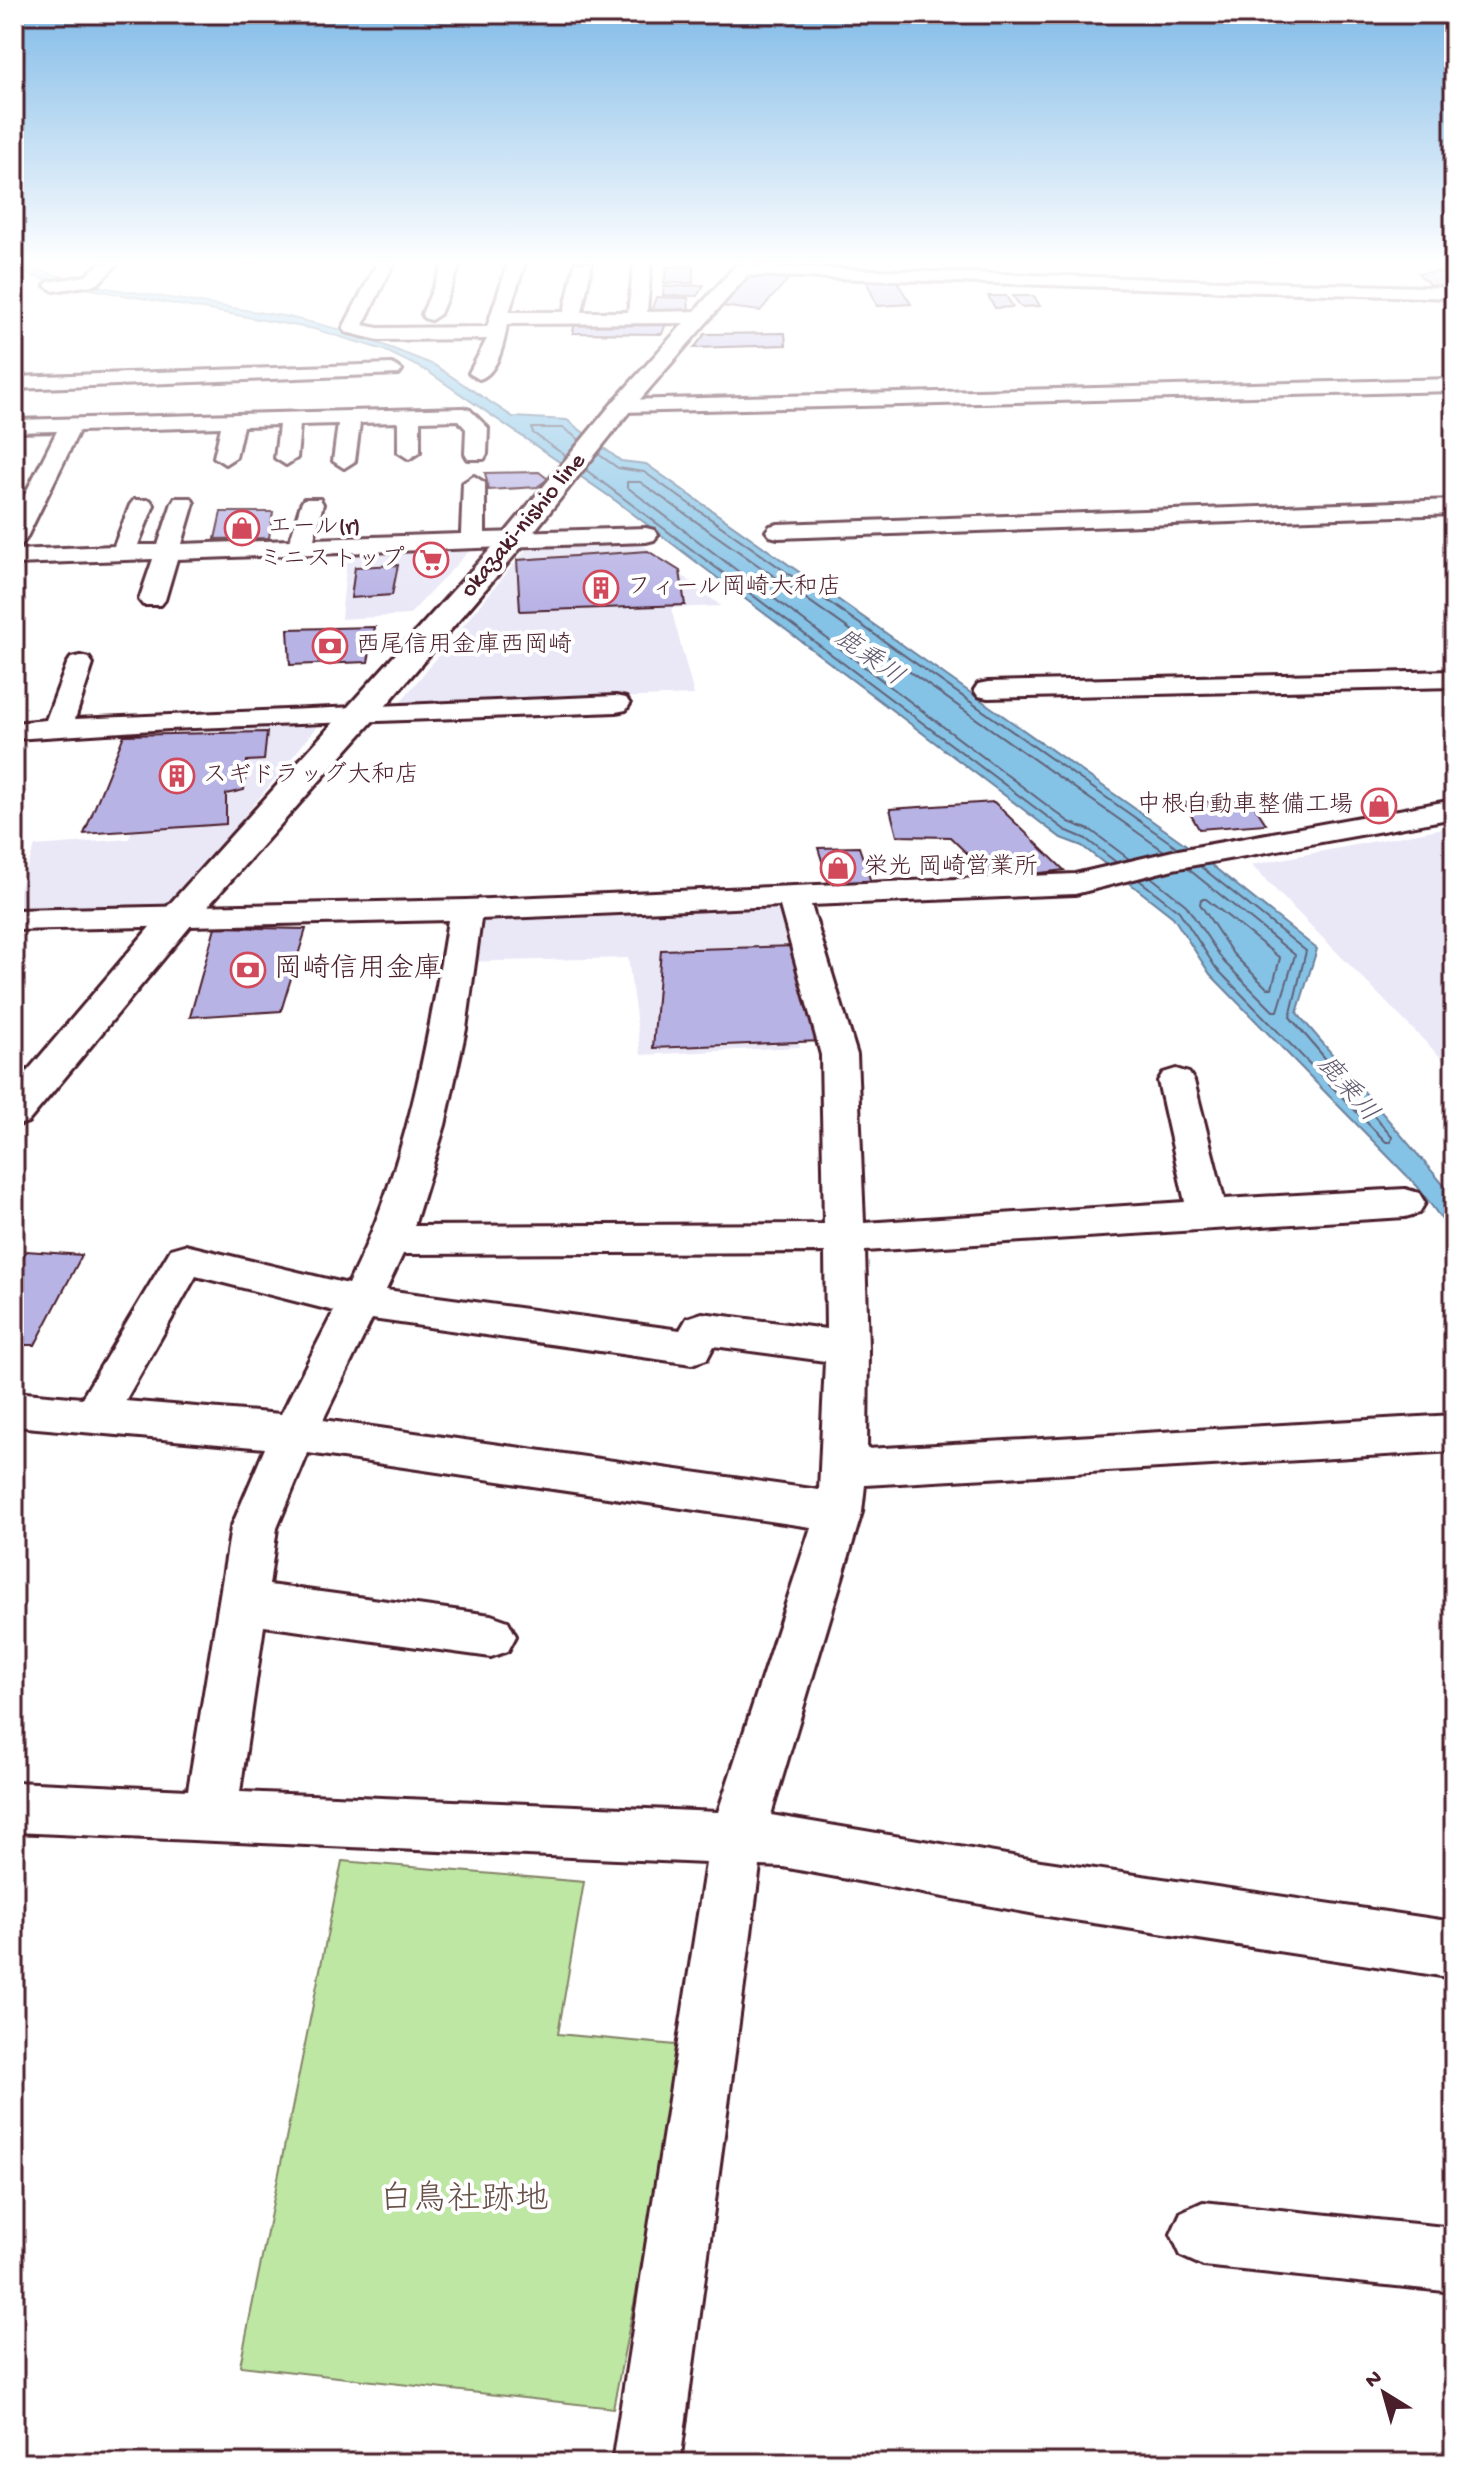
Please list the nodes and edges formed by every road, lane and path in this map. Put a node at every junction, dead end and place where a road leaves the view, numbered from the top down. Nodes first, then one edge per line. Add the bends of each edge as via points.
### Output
1 (323, 379) edge
2 (647, 379) edge
3 (14, 383) edge
4 (1454, 385) edge
5 (622, 406) junction
6 (93, 407) junction
7 (409, 415) junction
8 (350, 416) junction
9 (290, 417) junction
10 (234, 418) junction
11 (14, 426) edge
12 (409, 452) dead end
13 (476, 454) dead end
14 (225, 457) dead end
15 (286, 458) dead end
16 (344, 461) dead end
17 (474, 483) dead end
18 (183, 503) dead end
19 (312, 504) dead end
20 (142, 505) dead end
21 (1454, 507) edge
22 (778, 531) dead end
23 (646, 535) dead end
24 (515, 538) junction
25 (14, 539) edge
26 (473, 539) junction
27 (300, 546) junction
28 (167, 551) junction
29 (124, 552) junction
30 (14, 557) edge
31 (152, 600) dead end
32 (80, 664) dead end
33 (1454, 679) edge
34 (988, 690) dead end
35 (616, 704) dead end
36 (360, 716) junction
37 (57, 729) junction
38 (14, 731) edge
39 (1454, 809) edge
40 (793, 897) junction
41 (466, 910) junction
42 (179, 916) junction
43 (14, 920) edge
44 (1176, 1081) dead end
45 (14, 1113) edge
46 (1405, 1203) dead end
47 (1208, 1214) junction
48 (844, 1238) junction
49 (390, 1240) junction
50 (359, 1302) junction
51 (847, 1348) junction
52 (14, 1409) edge
53 (94, 1416) junction
54 (294, 1433) junction
55 (1454, 1433) edge
56 (842, 1490) junction
57 (243, 1602) junction
58 (491, 1636) dead end
59 (14, 1807) edge
60 (210, 1815) junction
61 (736, 1841) junction
62 (1454, 1950) edge
63 (1203, 2234) dead end
64 (1454, 2260) edge
65 (646, 2463) edge

1 - 6 street
2 - 5 main road, okazaki-nishio line
3 - 6 street
4 - 5 street
5 - 24 main road, okazaki-nishio line
6 - 10 street via 173,430
6 - 11 street
6 - 25 street
7 - 8 street
7 - 12 street
7 - 13 street via 463,414 477,428
8 - 9 street
8 - 16 street
9 - 10 street
9 - 15 street
10 - 14 street
17 - 26 street
18 - 28 street
19 - 27 street
20 - 29 street
21 - 22 street
23 - 24 street
24 - 26 street
24 - 36 main road, okazaki-nishio line
26 - 27 street
27 - 28 street
28 - 29 street
28 - 31 street
29 - 30 street
32 - 37 street
33 - 34 street
35 - 36 street
36 - 37 street
36 - 42 main road, okazaki-nishio line
37 - 38 street
39 - 40 street via 1075,884
40 - 41 street
40 - 48 street via 839,1055
41 - 42 street
41 - 49 street via 448,1029 426,1125
42 - 43 street
42 - 45 main road, okazaki-nishio line
44 - 47 street
46 - 47 street
47 - 48 street
48 - 49 street
48 - 51 street
49 - 50 street
50 - 51 street via 692,1348 702,1329
50 - 53 street via 185,1259
50 - 54 street
51 - 56 street
52 - 53 street
53 - 54 street
54 - 56 street
54 - 57 street via 254,1528
55 - 56 street
56 - 61 street
57 - 58 street
57 - 60 street
59 - 60 street
60 - 61 street
61 - 62 street via 783,1841 1041,1888
61 - 65 street
63 - 64 street

